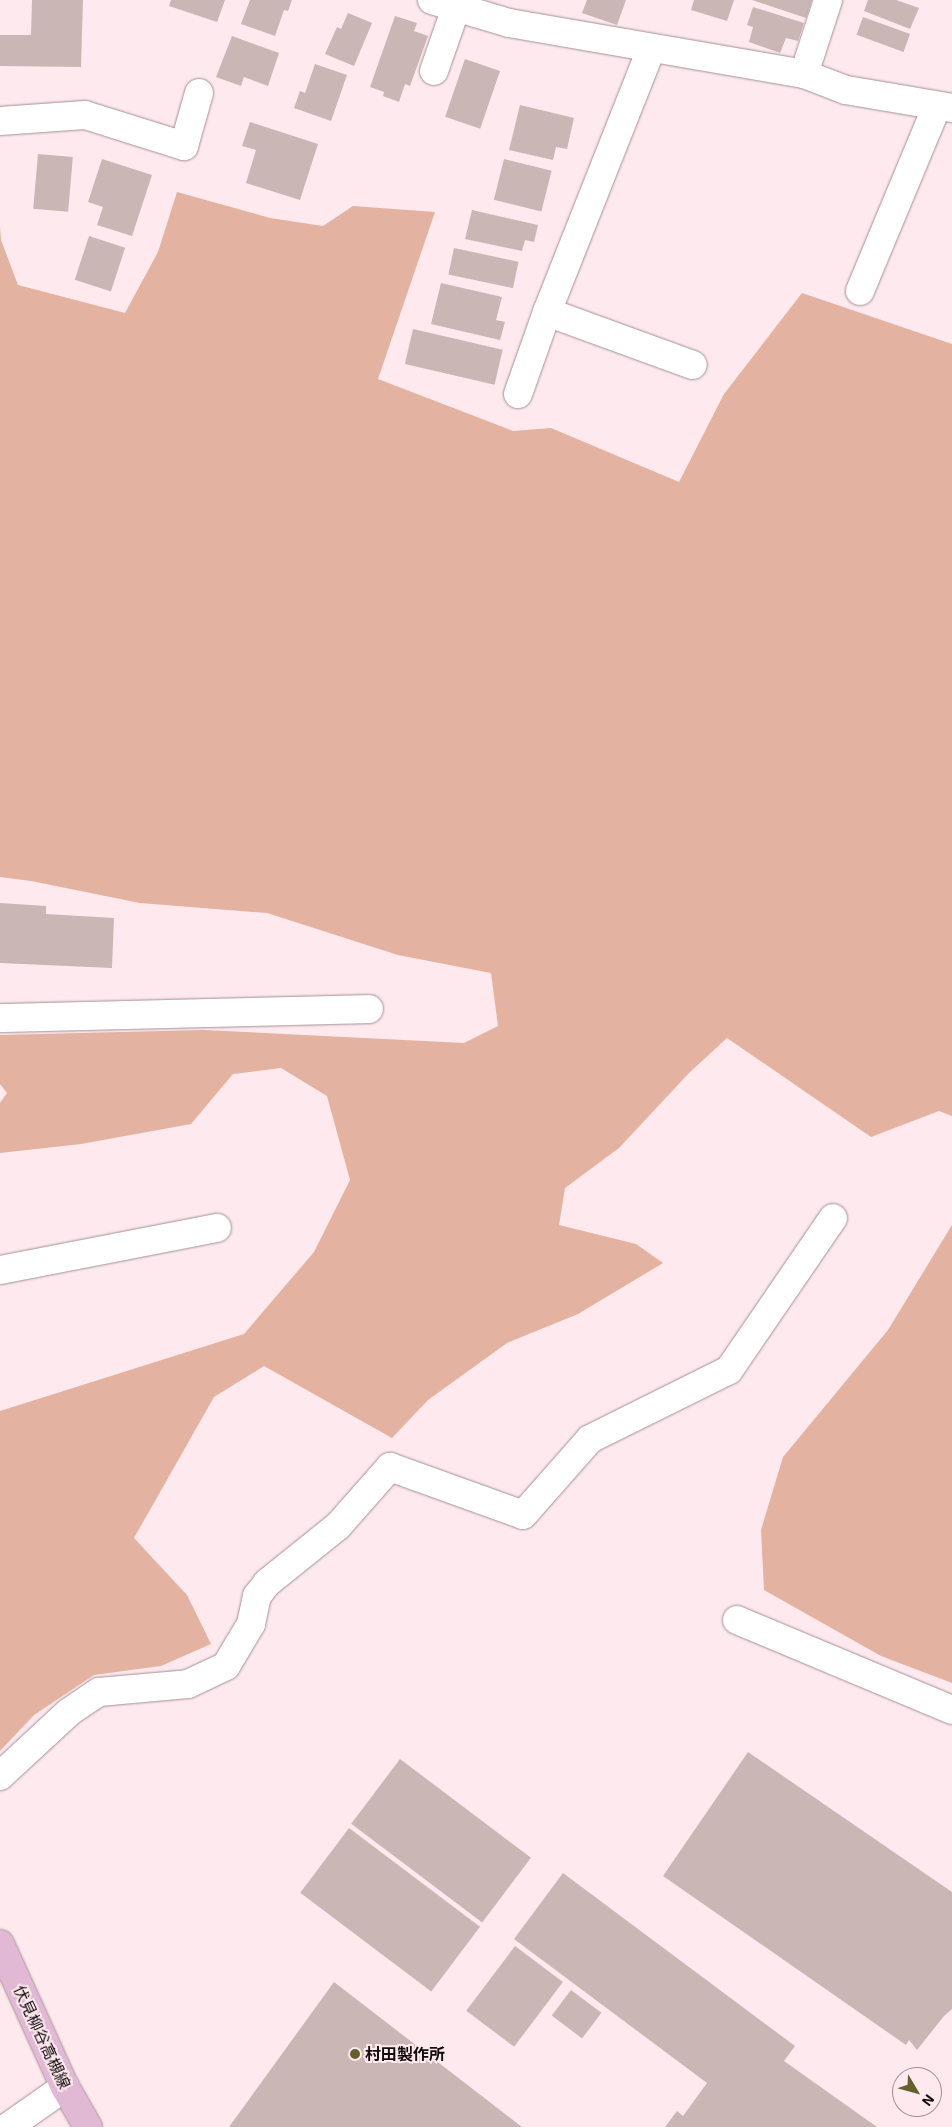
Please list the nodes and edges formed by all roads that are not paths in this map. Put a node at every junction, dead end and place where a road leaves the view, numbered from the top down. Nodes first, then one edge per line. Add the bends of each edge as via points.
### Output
1 (828, 0) edge
2 (444, 4) edge
3 (652, 49) junction
4 (434, 71) dead end
5 (804, 74) junction
6 (199, 93) dead end
7 (945, 107) edge
8 (0, 121) edge
9 (860, 291) dead end
10 (547, 312) junction
11 (693, 365) dead end
12 (518, 394) dead end
13 (369, 1009) dead end
14 (0, 1018) edge
15 (833, 1218) dead end
16 (217, 1228) dead end
17 (0, 1270) edge
18 (737, 1620) dead end
19 (952, 1710) edge
20 (0, 1776) edge
21 (0, 1944) edge
22 (65, 2087) junction
23 (8, 2127) edge
24 (88, 2127) edge

1 - 5 street
2 - 3 street via 509,23
2 - 4 street
3 - 5 street
3 - 10 street
5 - 7 street via 846,90
6 - 8 street via 184,146 86,115
7 - 9 street
10 - 11 street
10 - 12 street
13 - 14 street
15 - 20 street via 730,1370 590,1439 524,1515 390,1467 338,1526 267,1582 257,1596 251,1624 226,1666 188,1684 99,1692 69,1712
16 - 17 street
18 - 19 street
21 - 22 main road, 伏見柳谷高槻線
22 - 23 street
22 - 24 main road, 伏見柳谷高槻線

